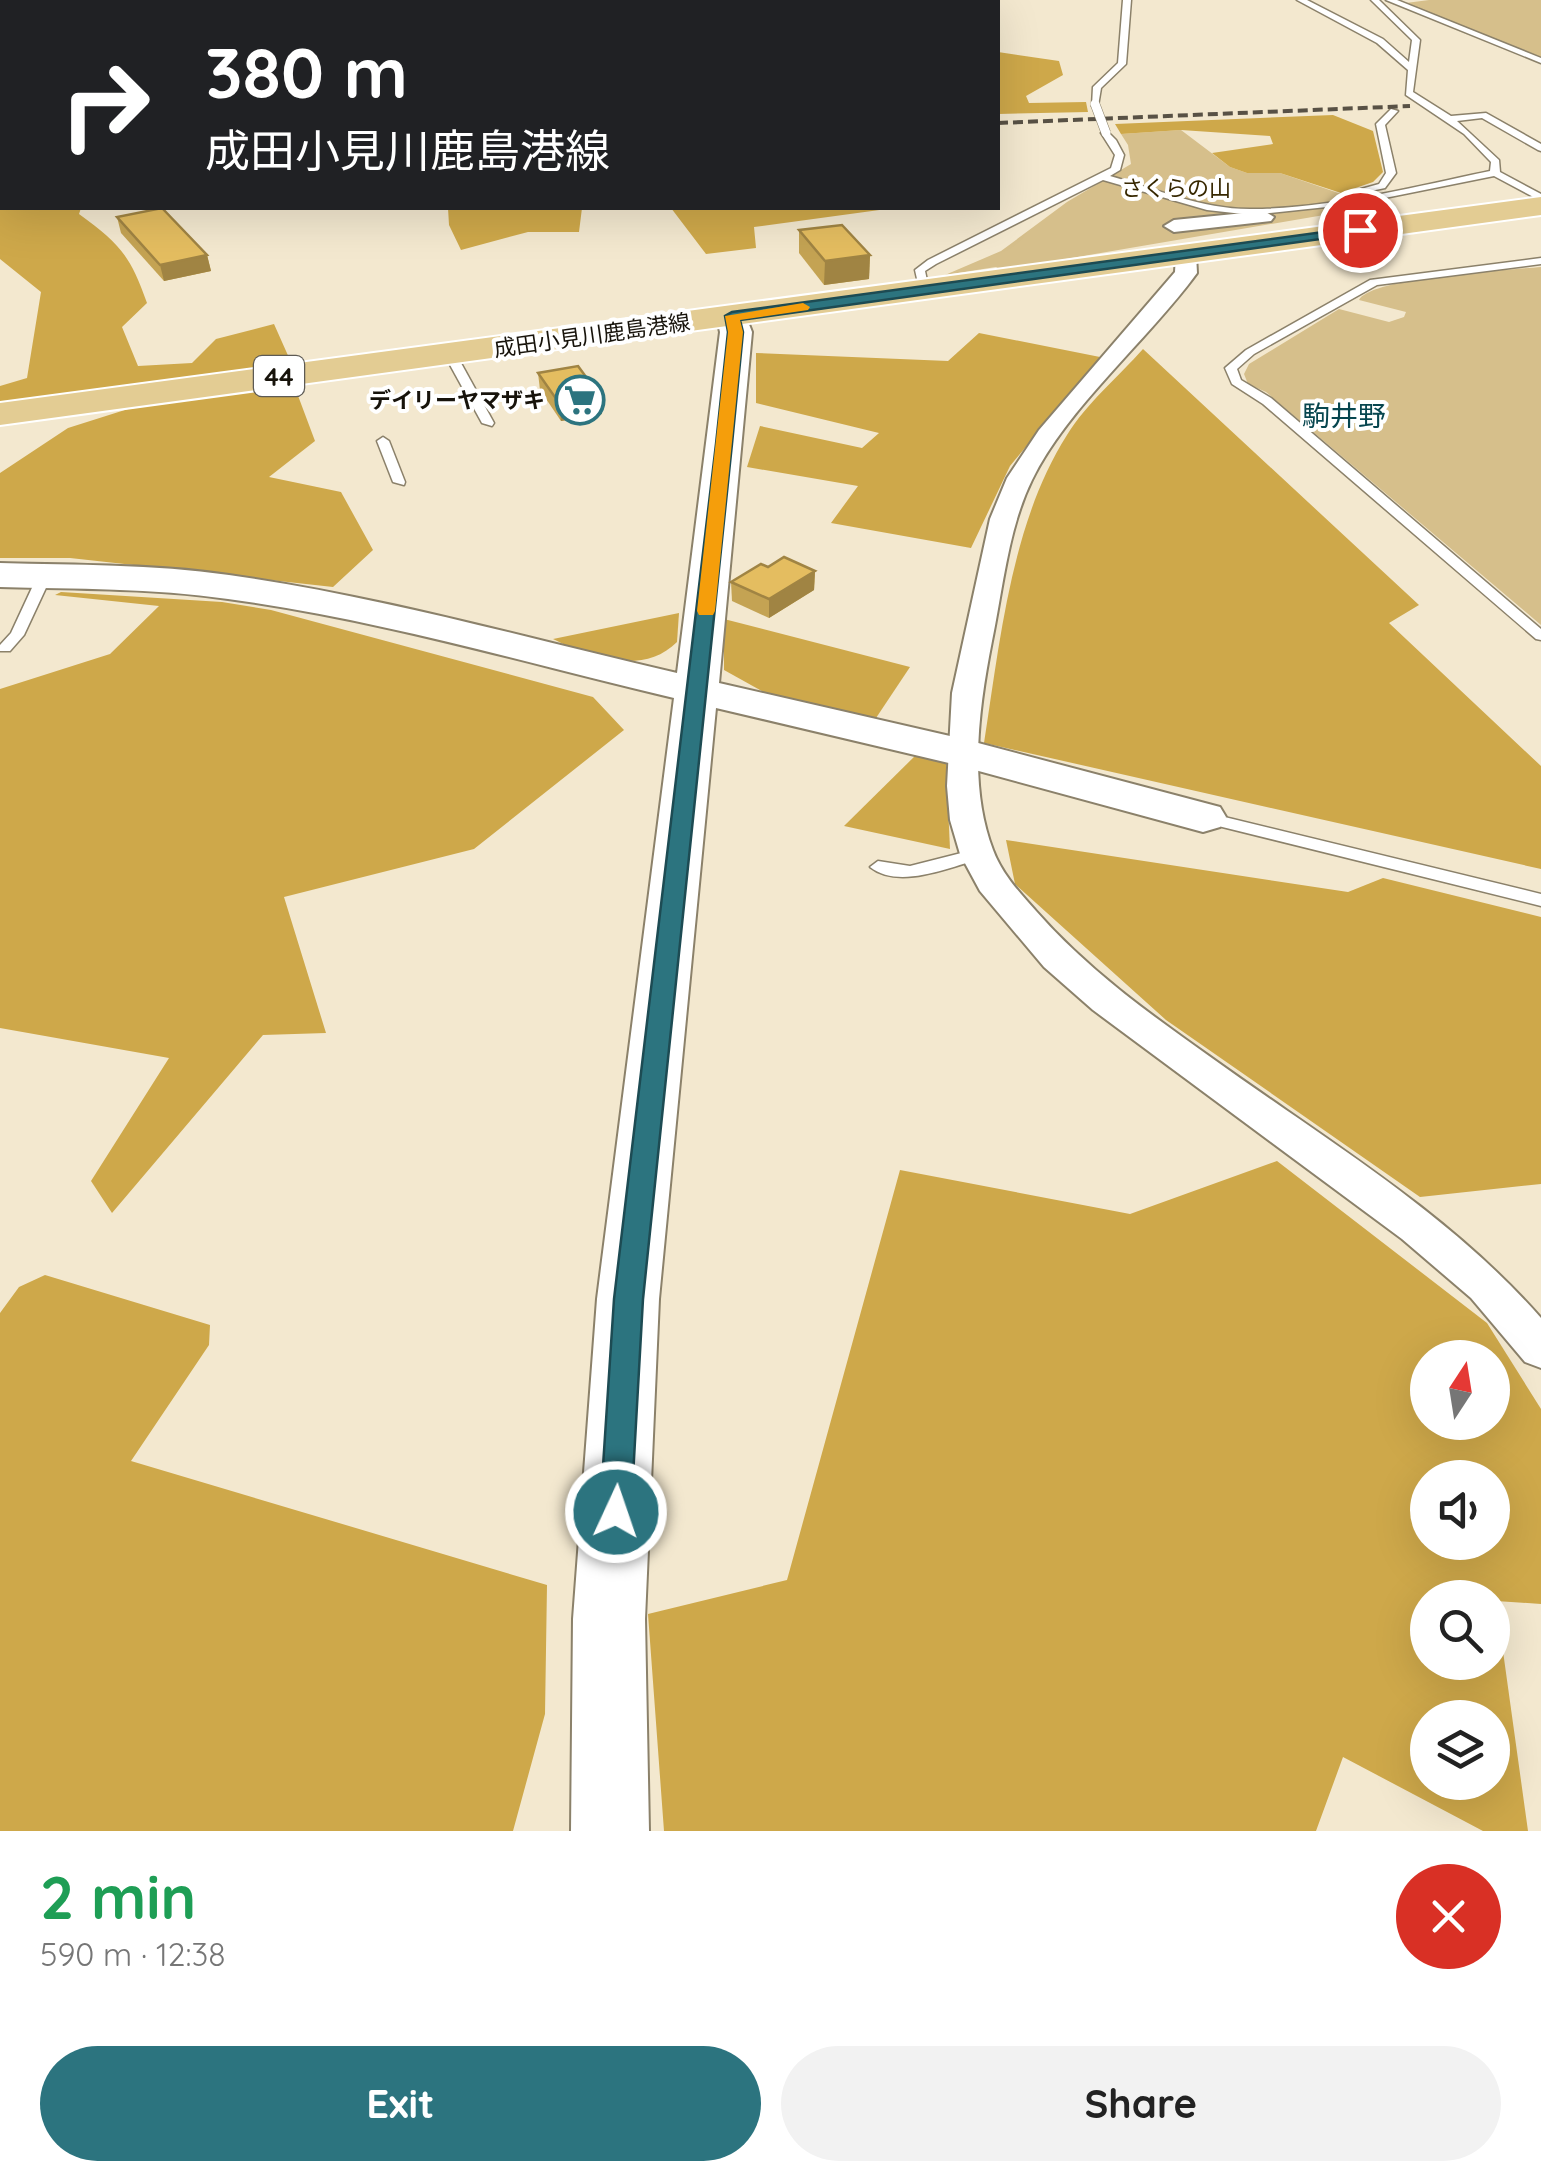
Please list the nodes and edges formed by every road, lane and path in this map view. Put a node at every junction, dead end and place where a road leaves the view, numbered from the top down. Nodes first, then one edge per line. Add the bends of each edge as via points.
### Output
1 (1127, 0) edge
2 (1301, 0) edge
3 (1375, 0) edge
4 (1390, 0) edge
5 (1541, 61) edge
6 (1414, 71) junction
7 (1394, 111) dead end
8 (1450, 118) junction
9 (1541, 148) edge
10 (1496, 173) junction
11 (1103, 176) junction
12 (1541, 202) edge
13 (1306, 206) junction
14 (1264, 217) dead end
15 (1180, 240) junction
16 (1541, 261) edge
17 (924, 290) junction
18 (732, 316) junction
19 (450, 354) junction
20 (0, 414) edge
21 (488, 423) dead end
22 (382, 440) dead end
23 (399, 482) dead end
24 (0, 576) edge
25 (44, 576) junction
26 (1541, 636) edge
27 (5, 648) dead end
28 (697, 693) junction
29 (963, 753) junction
30 (1203, 817) joint
31 (977, 854) junction
32 (878, 867) dead end
33 (1541, 900) edge
34 (1541, 1349) edge
35 (610, 1831) edge

1 - 11 lane, bridge via 1122,64 1097,87 1095,104 1120,160
2 - 6 lane via 1387,46
3 - 6 lane via 1416,40
4 - 5 lane
6 - 8 lane via 1409,93
7 - 13 lane via 1380,124 1388,180
8 - 9 lane via 1483,116
8 - 10 lane via 1489,153
10 - 12 lane
10 - 13 lane
11 - 13 lane via 1226,210
11 - 17 lane via 932,262 920,270
12 - 15 main road, 成田小見川鹿島港線 / 44
14 - 15 street
15 - 17 main road, 成田小見川鹿島港線 / 44
15 - 29 street via 1186,273 1048,435 1020,478 1003,519 980,619
16 - 26 lane via 1374,282 1231,368 1236,382 1267,401
17 - 18 main road, 成田小見川鹿島港線 / 44
18 - 19 main road, 成田小見川鹿島港線 / 44
18 - 28 street via 736,332
19 - 20 main road, 成田小見川鹿島港線 / 44
19 - 21 lane
22 - 23 lane
24 - 25 street
25 - 27 lane
25 - 28 street via 230,587 503,643
28 - 29 street
28 - 35 street via 628,1299 609,1619
29 - 30 street
29 - 31 street via 966,820
30 - 33 lane
31 - 32 lane via 910,872
31 - 34 street via 992,883 1069,969 1416,1227 1486,1286

